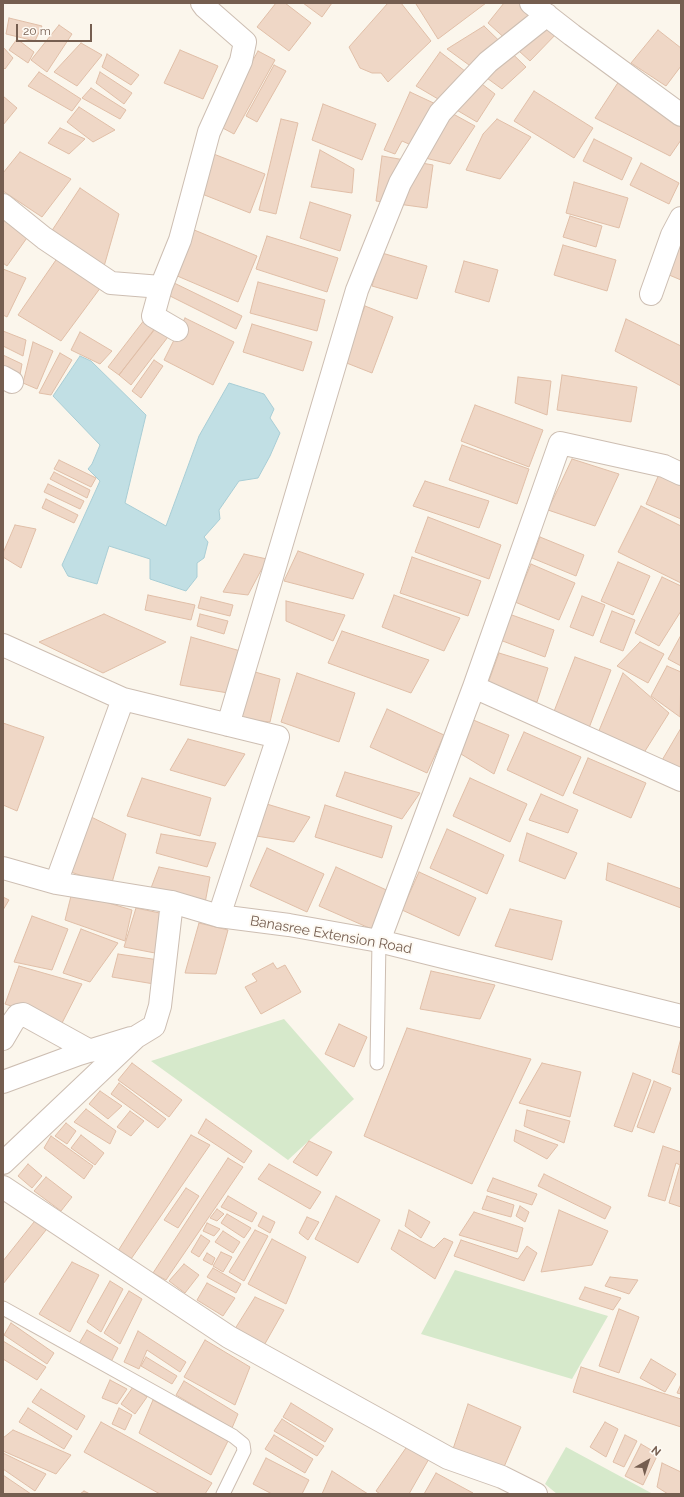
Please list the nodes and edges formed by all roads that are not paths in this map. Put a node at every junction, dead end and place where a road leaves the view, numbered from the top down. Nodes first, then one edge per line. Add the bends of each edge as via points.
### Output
1 (202, 3) edge
2 (539, 9) edge
3 (681, 115) edge
4 (3, 205) edge
5 (681, 218) edge
6 (161, 287) junction
7 (651, 294) dead end
8 (177, 330) dead end
9 (681, 474) edge
10 (3, 645) edge
11 (474, 687) junction
12 (123, 699) junction
13 (228, 724) junction
14 (681, 780) edge
15 (3, 868) edge
16 (56, 883) junction
17 (172, 902) junction
18 (219, 916) junction
19 (379, 941) junction
20 (681, 1016) edge
21 (136, 1037) junction
22 (3, 1039) edge
23 (90, 1051) junction
24 (377, 1064) dead end
25 (3, 1082) edge
26 (3, 1163) edge
27 (3, 1186) edge
28 (3, 1308) edge
29 (224, 1494) edge
30 (536, 1494) edge

1 - 6 street via 245,42 241,61 209,132 180,240
2 - 3 street
2 - 13 street via 440,113 400,183 357,290
4 - 6 street via 44,238 111,283
5 - 7 street via 672,235
6 - 8 street via 153,316
9 - 11 street via 664,466 560,443
10 - 12 street
11 - 14 street
11 - 19 street
12 - 13 street
12 - 16 street
13 - 18 street via 278,736
15 - 16 street, Banasree Extension Road
16 - 17 street, Banasree Extension Road
17 - 18 street, Banasree Extension Road
17 - 21 street via 160,1006 154,1026
18 - 19 street, Banasree Extension Road
19 - 20 street, Banasree Extension Road
19 - 24 lane
21 - 23 street
21 - 26 street
22 - 23 street via 18,1015 23,1014
23 - 25 street
27 - 30 street via 229,1337 448,1458 502,1477
28 - 29 lane via 233,1436 242,1444 244,1451

